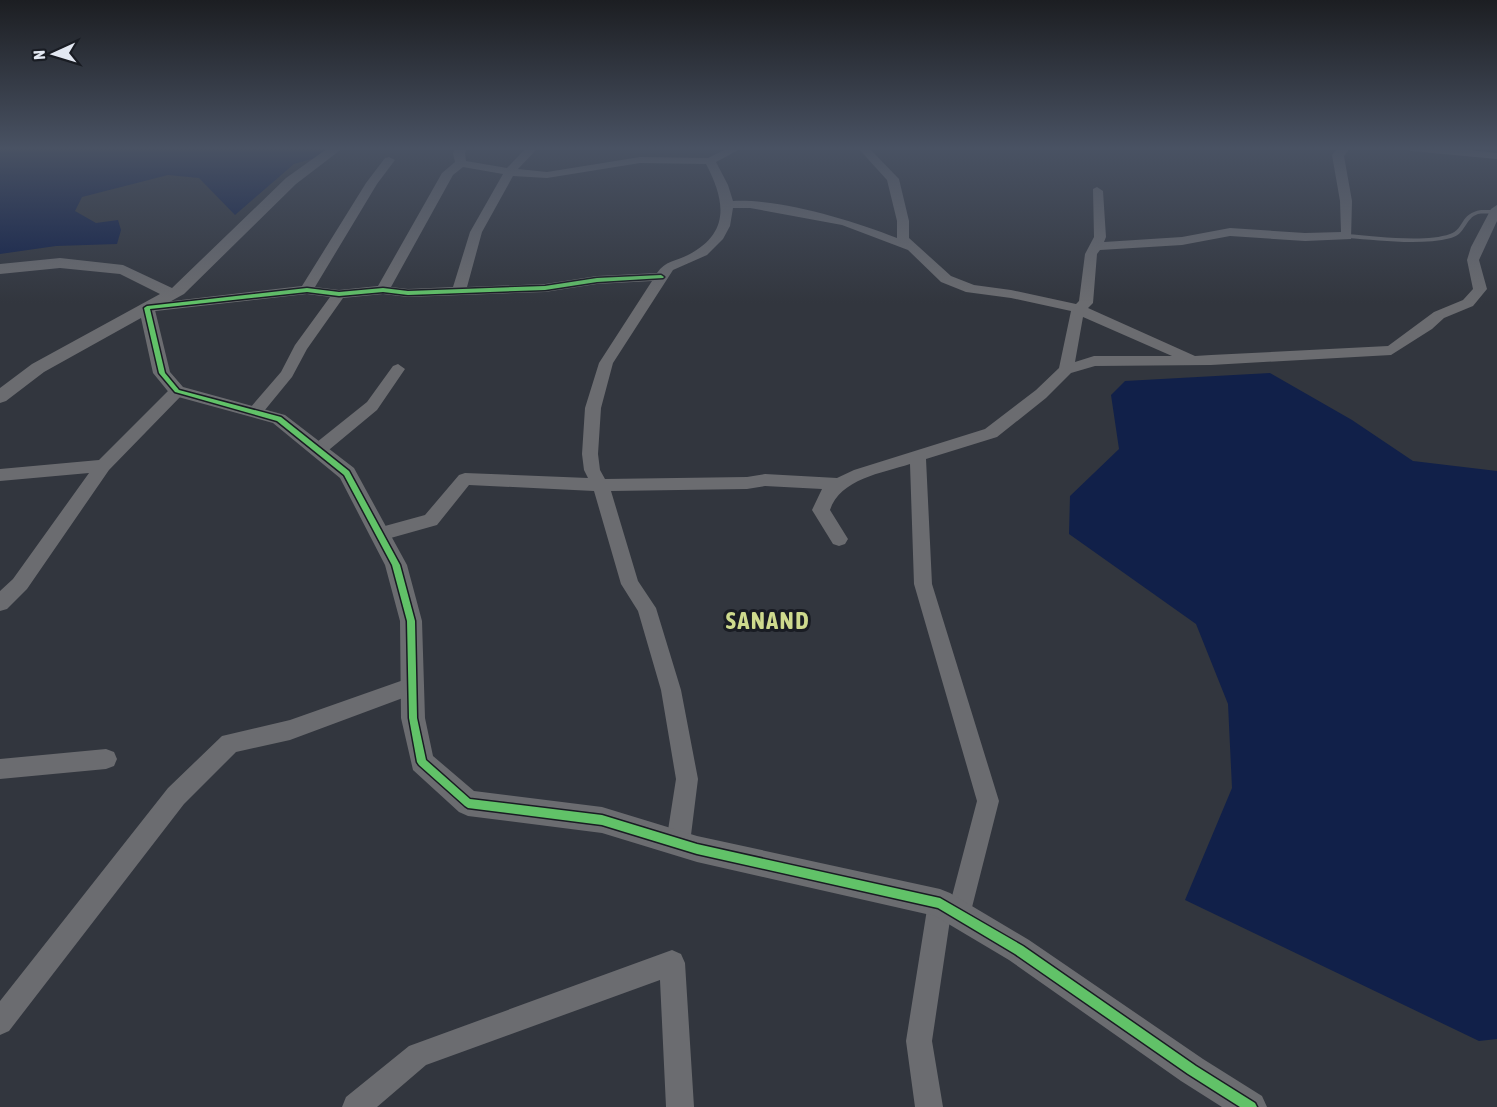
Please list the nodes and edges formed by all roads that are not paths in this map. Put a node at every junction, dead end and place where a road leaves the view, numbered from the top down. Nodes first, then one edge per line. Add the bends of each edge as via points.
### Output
1 (271, 200) edge
2 (362, 200) edge
3 (433, 200) edge
4 (492, 200) edge
5 (727, 200) edge
6 (898, 200) edge
7 (1098, 200) edge
8 (1346, 200) edge
9 (727, 205) junction
10 (1497, 210) edge
11 (1347, 236) junction
12 (1096, 246) junction
13 (910, 247) junction
14 (0, 269) edge
15 (661, 277) junction
16 (307, 290) junction
17 (383, 290) junction
18 (459, 291) junction
19 (172, 294) junction
20 (339, 294) junction
21 (147, 308) junction
22 (1078, 309) junction
23 (1197, 361) junction
24 (398, 369) dead end
25 (1066, 370) junction
26 (177, 391) junction
27 (0, 397) edge
28 (255, 412) junction
29 (318, 450) junction
30 (918, 457) junction
31 (103, 466) junction
32 (0, 475) edge
33 (838, 484) junction
34 (600, 485) junction
35 (380, 534) junction
36 (839, 539) dead end
37 (0, 603) edge
38 (412, 686) junction
39 (106, 759) dead end
40 (0, 769) edge
41 (678, 843) junction
42 (950, 908) junction
43 (0, 1023) edge
44 (356, 1107) edge
45 (680, 1107) edge
46 (929, 1107) edge
47 (1251, 1107) edge

1 - 19 street
2 - 16 street
3 - 17 street
4 - 18 street via 476,232
5 - 9 street
6 - 13 street via 905,225 903,239
7 - 12 street via 1100,237
8 - 11 street
9 - 13 street via 750,204 844,222
9 - 15 street via 726,225 716,241 693,259 668,267
10 - 11 lane via 1474,213 1467,218 1462,231 1450,237
10 - 23 street via 1473,260 1480,289 1468,303 1439,315 1391,350
11 - 12 street via 1230,232 1182,241
12 - 22 street via 1091,254 1086,303
13 - 22 street via 946,279 971,290 1011,294
14 - 19 street via 60,262 123,270
15 - 18 street
15 - 34 street via 606,363 593,408 590,454 592,470
16 - 20 street
16 - 21 street
17 - 18 street
17 - 20 street
19 - 21 street
20 - 28 street via 286,374
21 - 26 street via 162,373
21 - 27 street via 38,368
22 - 23 street
22 - 25 street
23 - 25 street via 1094,361
24 - 29 street via 372,406
25 - 30 street via 991,433
26 - 28 street
26 - 31 street
28 - 29 street via 279,419
29 - 35 street via 348,473
30 - 33 street
30 - 42 street via 923,584 988,801
31 - 32 street
31 - 37 street via 20,584
33 - 34 street via 765,480
33 - 36 street via 826,496 821,510
34 - 35 street via 465,479 431,520
34 - 41 street via 630,584 647,608 671,690 687,779
35 - 38 street via 396,565 411,621
38 - 41 street via 413,718 422,762 468,802 602,820
38 - 43 street via 290,730 230,743 176,796
39 - 40 street
41 - 42 street
42 - 46 street via 919,1041
42 - 47 street via 1019,950
44 - 45 street via 418,1055 672,963

